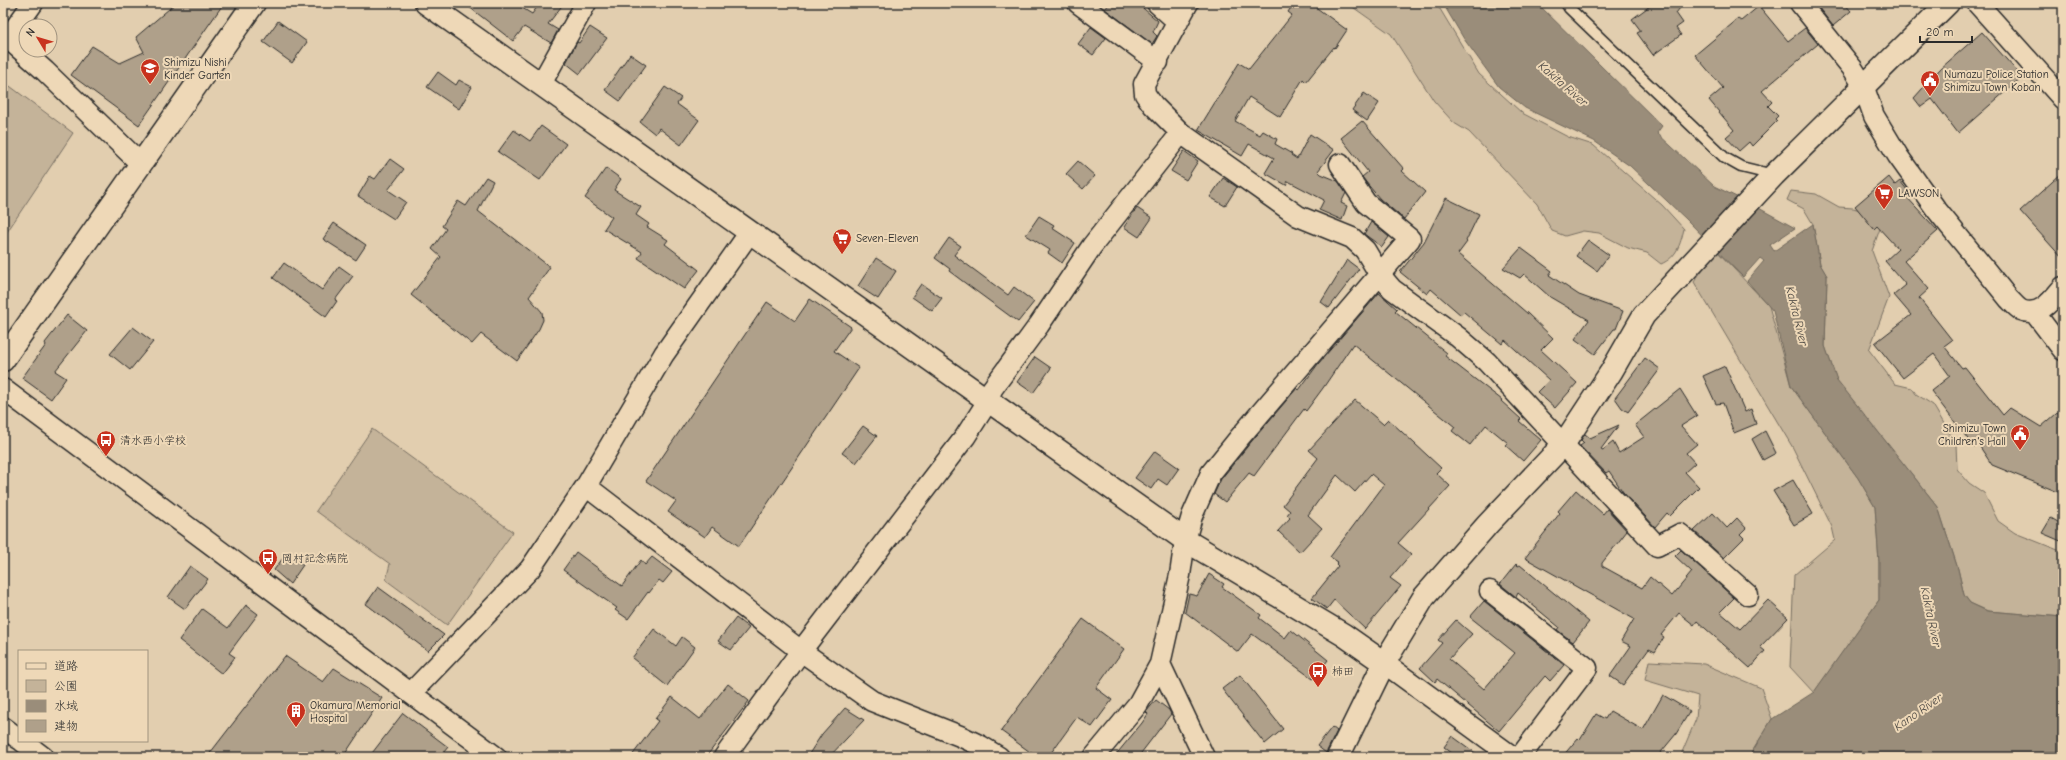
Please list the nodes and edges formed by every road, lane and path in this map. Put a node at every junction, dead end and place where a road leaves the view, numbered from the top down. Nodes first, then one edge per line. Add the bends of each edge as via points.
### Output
1 (33, 3) edge
2 (254, 3) edge
3 (426, 3) edge
4 (586, 3) edge
5 (1078, 3) edge
6 (1157, 3) edge
7 (1188, 3) edge
8 (1566, 3) edge
9 (1800, 3) edge
10 (1948, 3) edge
11 (1977, 3) edge
12 (1178, 22) junction
13 (6, 36) edge
14 (1158, 62) junction
15 (541, 84) junction
16 (1864, 85) junction
17 (2063, 99) edge
18 (1181, 133) junction
19 (140, 163) junction
20 (1340, 164) dead end
21 (1767, 182) junction
22 (750, 232) junction
23 (1380, 276) junction
24 (2063, 286) edge
25 (2034, 312) junction
26 (2063, 350) edge
27 (3, 360) edge
28 (3, 389) edge
29 (988, 401) junction
30 (1563, 445) junction
31 (586, 486) junction
32 (1185, 540) junction
33 (1490, 591) dead end
34 (1748, 595) dead end
35 (801, 651) junction
36 (1384, 663) junction
37 (1160, 664) junction
38 (411, 693) junction
39 (3, 727) edge
40 (18, 738) edge
41 (23, 742) edge
42 (43, 757) edge
43 (496, 757) edge
44 (724, 757) edge
45 (999, 757) edge
46 (1094, 757) edge
47 (1204, 757) edge
48 (1338, 757) edge
49 (1513, 757) edge
50 (1520, 757) edge

1 - 13 street
2 - 19 street
3 - 15 street
4 - 15 street
5 - 14 street
6 - 12 street
7 - 12 street
8 - 21 lane via 1725,158
9 - 16 street
10 - 16 street
11 - 17 street
12 - 14 street
13 - 19 street
14 - 18 street via 1144,84 1145,94
15 - 22 street
16 - 21 street
16 - 25 street via 1874,116 1898,156 1936,209 2009,299 2021,310
18 - 23 street via 1298,216 1352,238 1365,250
18 - 29 street via 1092,246 992,389
19 - 27 street
20 - 23 street via 1366,203 1410,239
21 - 30 street via 1644,315 1611,372
22 - 29 street
22 - 31 street via 664,354
23 - 30 street via 1392,289 1487,362
23 - 32 street via 1211,473 1192,516
24 - 25 street via 2050,302
25 - 26 street
28 - 38 street
29 - 32 street
29 - 35 street via 965,437
30 - 34 street via 1657,546 1680,534
30 - 36 street via 1488,524 1424,597
31 - 35 street
31 - 38 street via 530,569
32 - 36 street via 1344,635
32 - 37 street via 1180,575
33 - 50 street via 1587,668
35 - 44 street
35 - 45 street via 872,701 960,736
36 - 48 street
36 - 49 street
37 - 46 street via 1138,704
37 - 47 street
38 - 43 street
39 - 40 street
41 - 42 street

